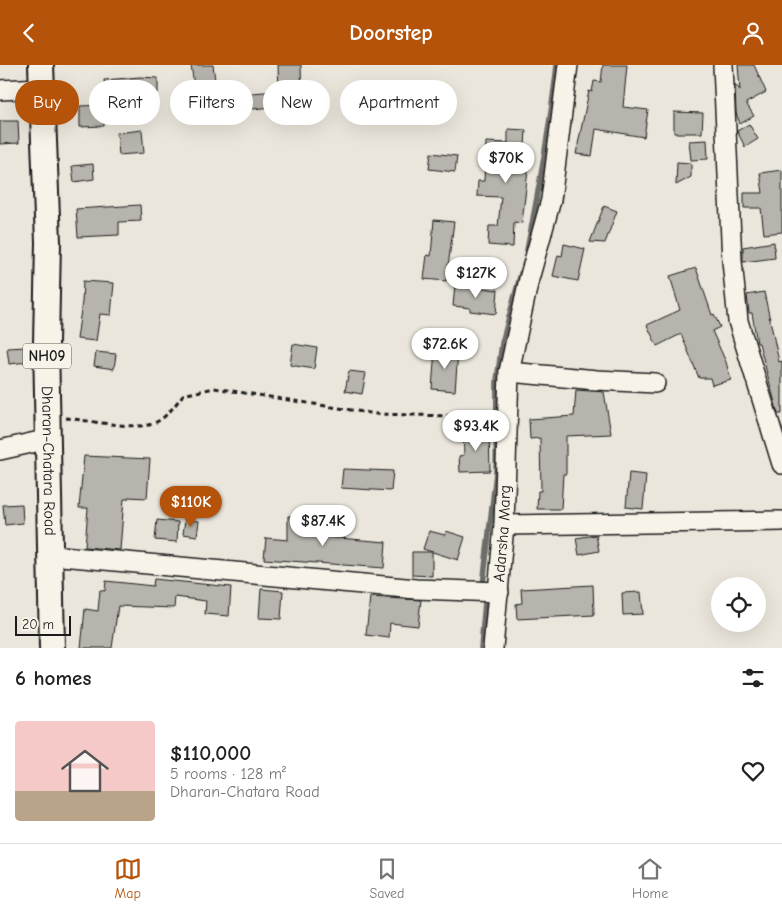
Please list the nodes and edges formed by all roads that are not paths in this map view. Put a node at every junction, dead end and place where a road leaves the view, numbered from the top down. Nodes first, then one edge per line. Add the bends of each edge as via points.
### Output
1 (568, 65) edge
2 (723, 65) edge
3 (41, 76) edge
4 (0, 90) edge
5 (509, 371) junction
6 (655, 383) dead end
7 (48, 427) junction
8 (0, 450) edge
9 (782, 464) edge
10 (782, 521) edge
11 (504, 525) junction
12 (51, 555) junction
13 (499, 593) junction
14 (52, 648) edge
15 (494, 648) edge

1 - 5 street, Adarsha Marg via 551,200 529,279
2 - 9 street via 738,321
3 - 4 street
3 - 7 main road, Dharan-Chatara Road / NH09 via 48,242
5 - 6 street
5 - 11 street, Adarsha Marg
7 - 8 street
7 - 12 main road, Dharan-Chatara Road / NH09
10 - 11 street
11 - 13 street, Adarsha Marg
12 - 13 street via 416,589
12 - 14 main road, Dharan-Chatara Road / NH09
13 - 15 street, Adarsha Marg

